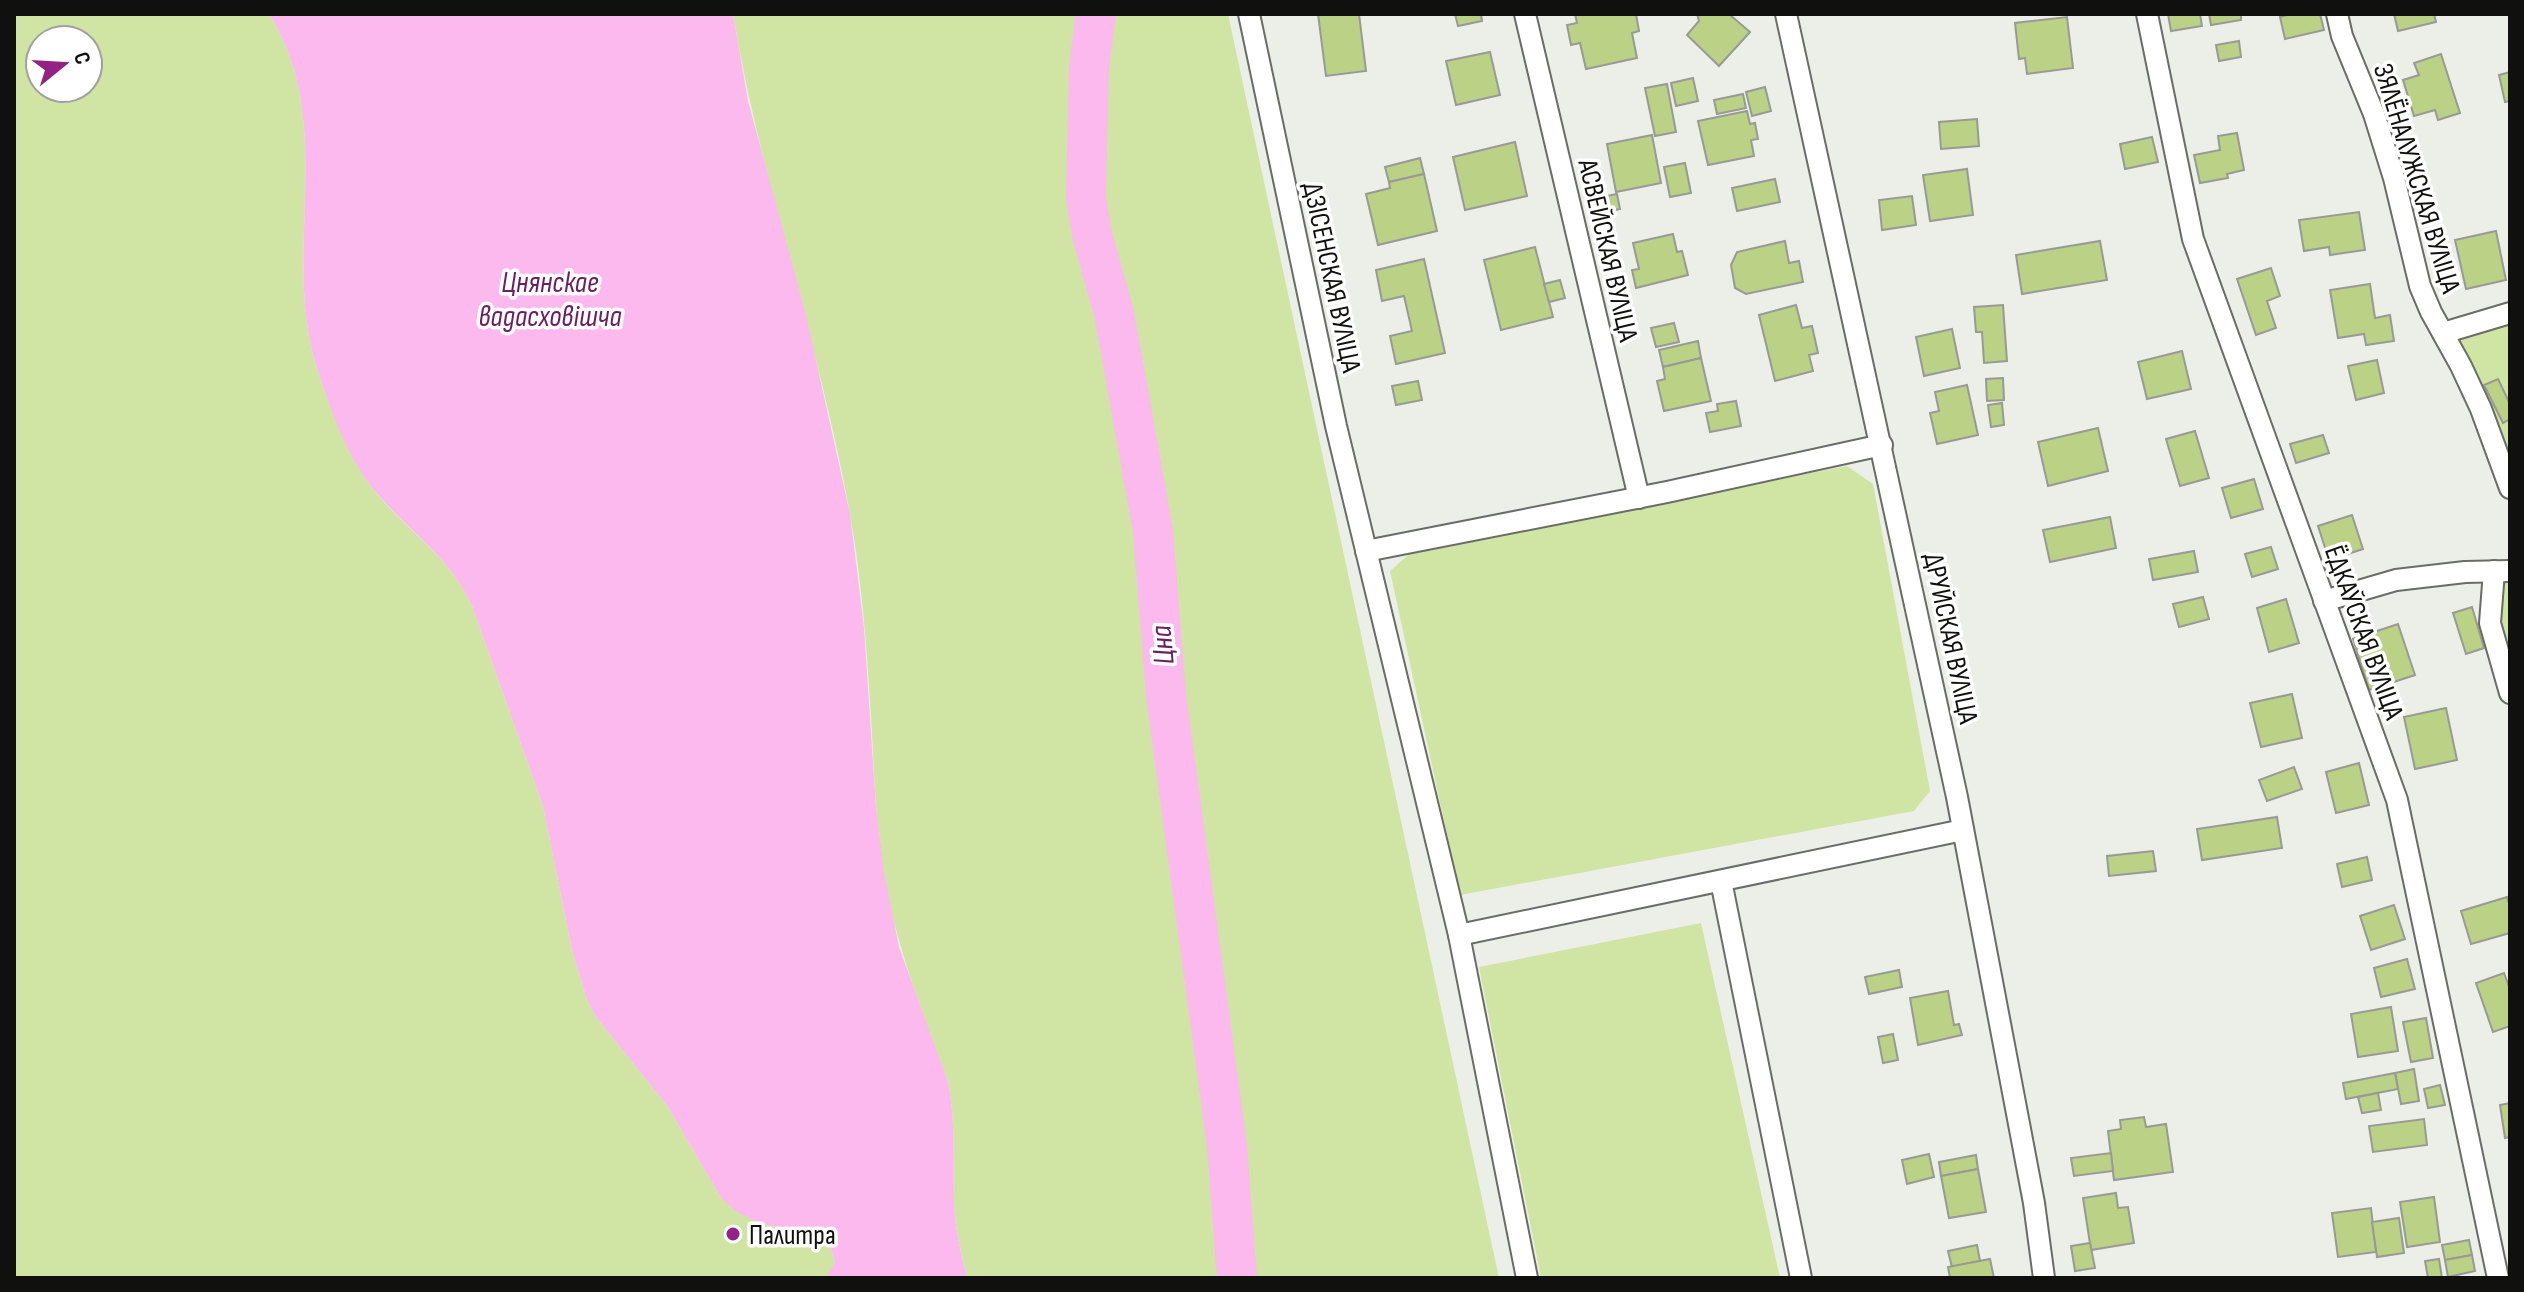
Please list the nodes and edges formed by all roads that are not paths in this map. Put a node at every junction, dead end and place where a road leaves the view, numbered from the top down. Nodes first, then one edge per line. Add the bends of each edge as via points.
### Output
1 (1249, 14) edge
2 (1525, 14) edge
3 (1786, 14) edge
4 (2147, 14) edge
5 (2337, 14) edge
6 (2510, 313) edge
7 (2443, 333) junction
8 (1882, 445) junction
9 (2510, 488) edge
10 (1639, 498) junction
11 (1366, 551) junction
12 (2502, 571) edge
13 (2324, 601) junction
14 (2510, 693) edge
15 (1963, 830) junction
16 (1721, 881) junction
17 (1459, 935) junction
18 (1527, 1278) edge
19 (1801, 1278) edge
20 (2044, 1278) edge
21 (2498, 1278) edge

1 - 11 street, ДЗІСЕНСКАЯ ВУЛІЦА
2 - 10 street, АСВЕЙСКАЯ ВУЛІЦА
3 - 8 street, ДРУЙСКАЯ ВУЛІЦА
4 - 13 street, ЁДКАЎСКАЯ ВУЛІЦА via 2193,239
5 - 7 street, ЗЯЛЁНАЛУЖСКАЯ ВУЛІЦА via 2394,178 2420,286
6 - 7 street
7 - 9 street, ЗЯЛЁНАЛУЖСКАЯ ВУЛІЦА via 2481,409
8 - 10 street
8 - 15 street, ДРУЙСКАЯ ВУЛІЦА
10 - 11 street
11 - 17 street, ДЗІСЕНСКАЯ ВУЛІЦА
12 - 13 street via 2396,580
12 - 14 street via 2490,623
13 - 21 street, ЁДКАЎСКАЯ ВУЛІЦА via 2397,800
15 - 16 street
15 - 20 street, ДРУЙСКАЯ ВУЛІЦА
16 - 17 street
16 - 19 street
17 - 18 street, ДЗІСЕНСКАЯ ВУЛІЦА

